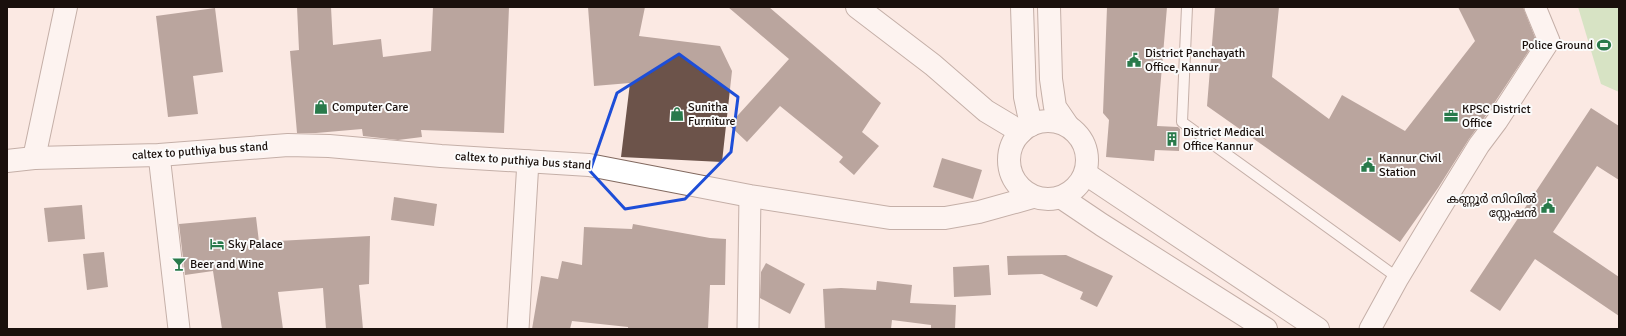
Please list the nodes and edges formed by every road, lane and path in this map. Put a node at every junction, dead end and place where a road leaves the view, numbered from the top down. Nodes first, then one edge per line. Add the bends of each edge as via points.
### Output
1 (66, 7) edge
2 (857, 7) edge
3 (1022, 7) edge
4 (1049, 7) edge
5 (1187, 7) edge
6 (1535, 7) edge
7 (1068, 126) junction
8 (1026, 128) junction
9 (159, 155) junction
10 (34, 158) junction
11 (7, 160) edge
12 (528, 161) junction
13 (1086, 174) junction
14 (750, 196) junction
15 (1033, 197) junction
16 (1062, 198) junction
17 (1398, 278) junction
18 (179, 329) edge
19 (518, 329) edge
20 (748, 329) edge
21 (1266, 329) edge
22 (1318, 329) edge
23 (1370, 329) edge

1 - 10 main road
2 - 8 main road via 933,65 986,111
3 - 8 main road
4 - 7 main road via 1055,107
5 - 17 lane via 1182,122
6 - 17 street via 1549,41 1480,145
7 - 8 main road via 1044,121
7 - 13 main road via 1079,135 1085,147 1088,160
8 - 15 main road via 1014,141 1009,162 1016,183
9 - 10 main road, caltex to puthiya bus stand
9 - 12 main road, caltex to puthiya bus stand via 288,145
9 - 18 street
10 - 11 main road, caltex to puthiya bus stand
12 - 14 main road, caltex to puthiya bus stand via 589,165
12 - 19 street
13 - 16 main road via 1076,188
13 - 22 main road
14 - 15 main road, caltex to puthiya bus stand via 890,218 945,218 979,212
14 - 20 street
15 - 16 main road via 1042,200
16 - 21 main road
17 - 23 street

